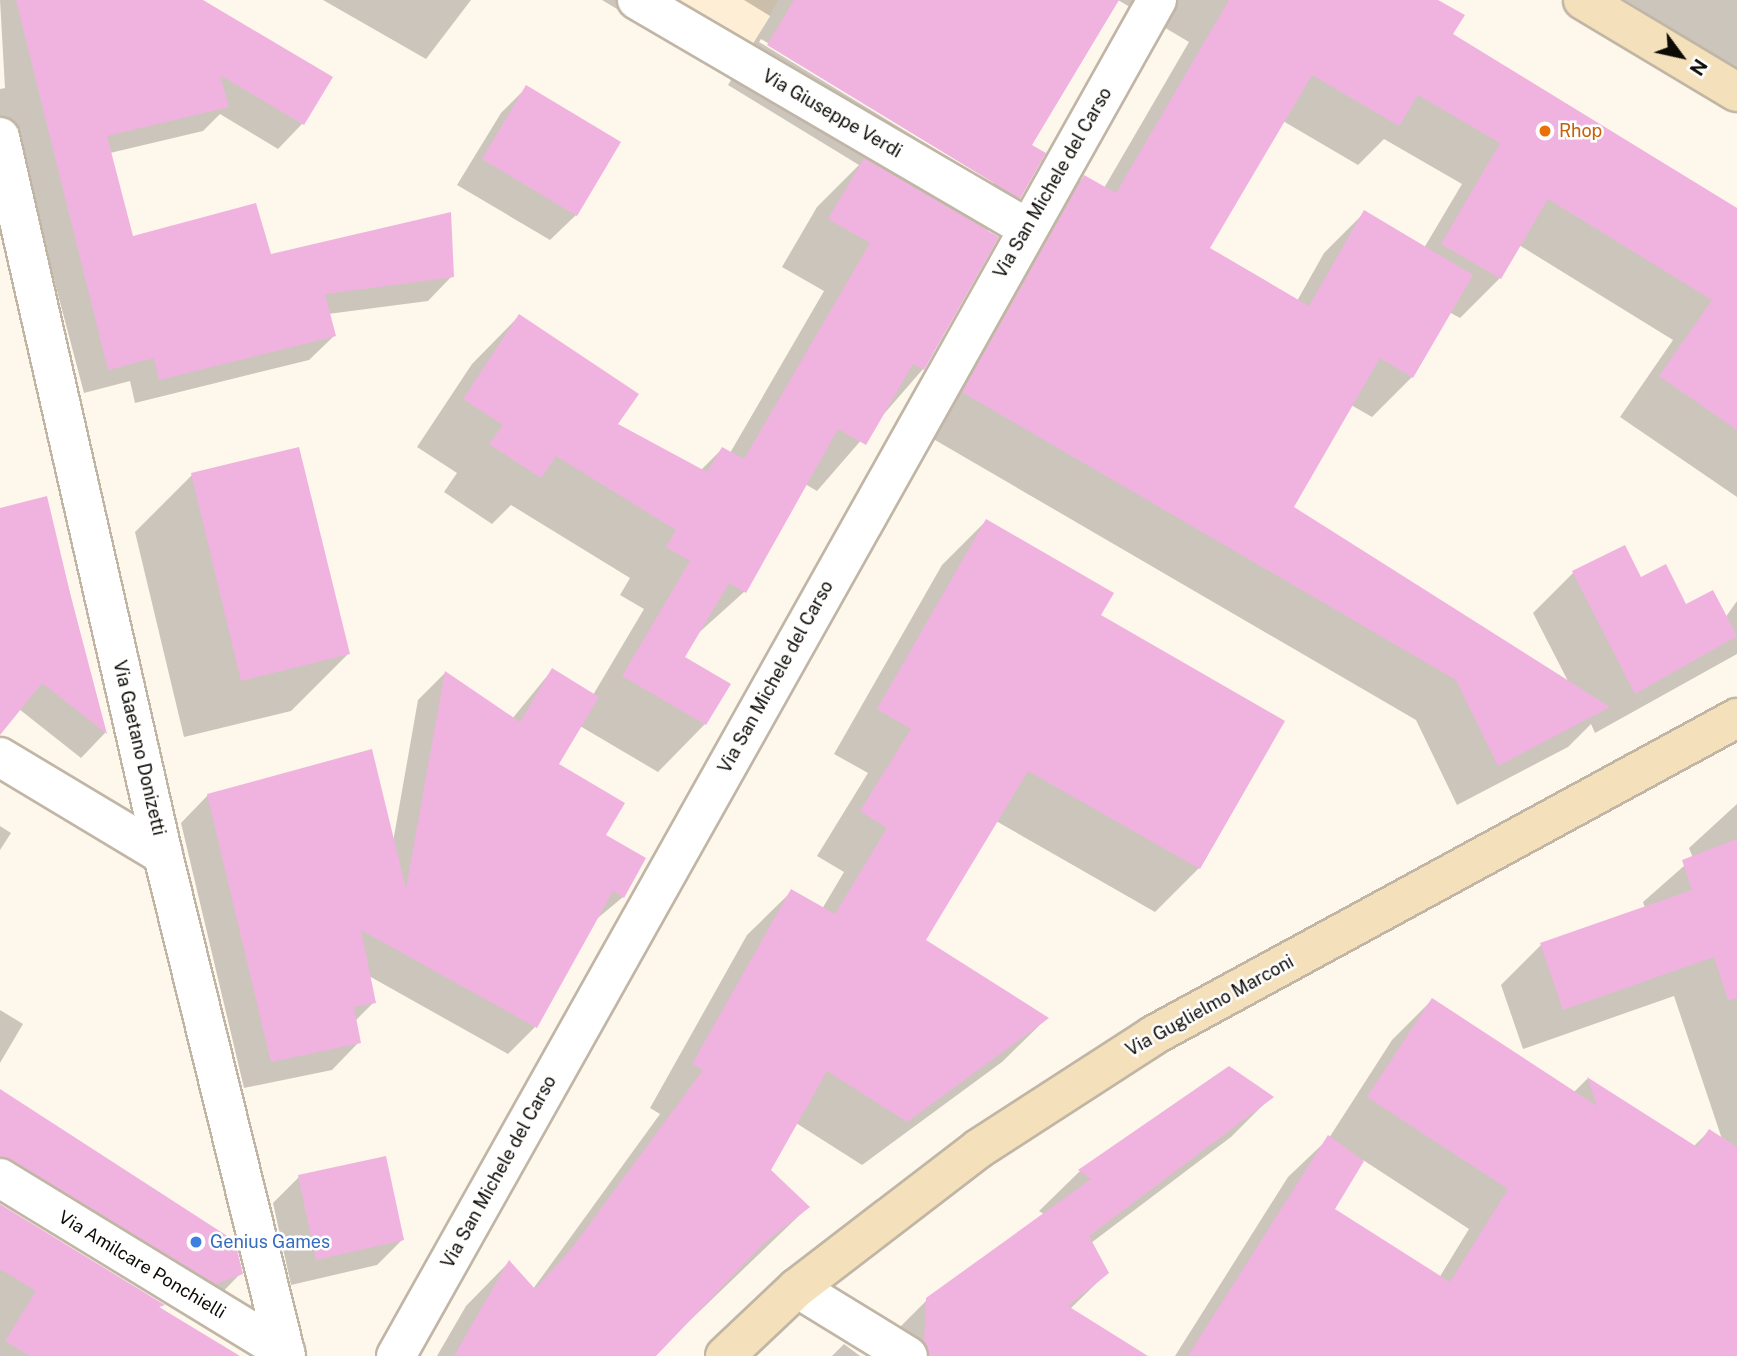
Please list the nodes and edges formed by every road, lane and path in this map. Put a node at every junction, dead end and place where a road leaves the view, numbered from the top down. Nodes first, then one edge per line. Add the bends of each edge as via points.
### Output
1 (637, 0) edge
2 (1157, 0) edge
3 (1583, 0) edge
4 (1737, 92) edge
5 (0, 137) edge
6 (1027, 228) junction
7 (1737, 718) edge
8 (0, 757) edge
9 (163, 855) junction
10 (0, 1178) edge
11 (797, 1288) junction
12 (285, 1354) edge
13 (396, 1356) edge
14 (725, 1356) edge
15 (908, 1356) edge

1 - 6 street, Via Giuseppe Verdi
2 - 6 street, Via San Michele del Carso
3 - 4 street
5 - 9 street, Via Gaetano Donizetti
6 - 13 street, Via San Michele del Carso
7 - 11 street, Via Guglielmo Marconi via 1154,1035 978,1149
8 - 9 street
9 - 12 street, Via Gaetano Donizetti
10 - 12 street, Via Amilcare Ponchielli
11 - 14 street, Via Guglielmo Marconi
11 - 15 street

